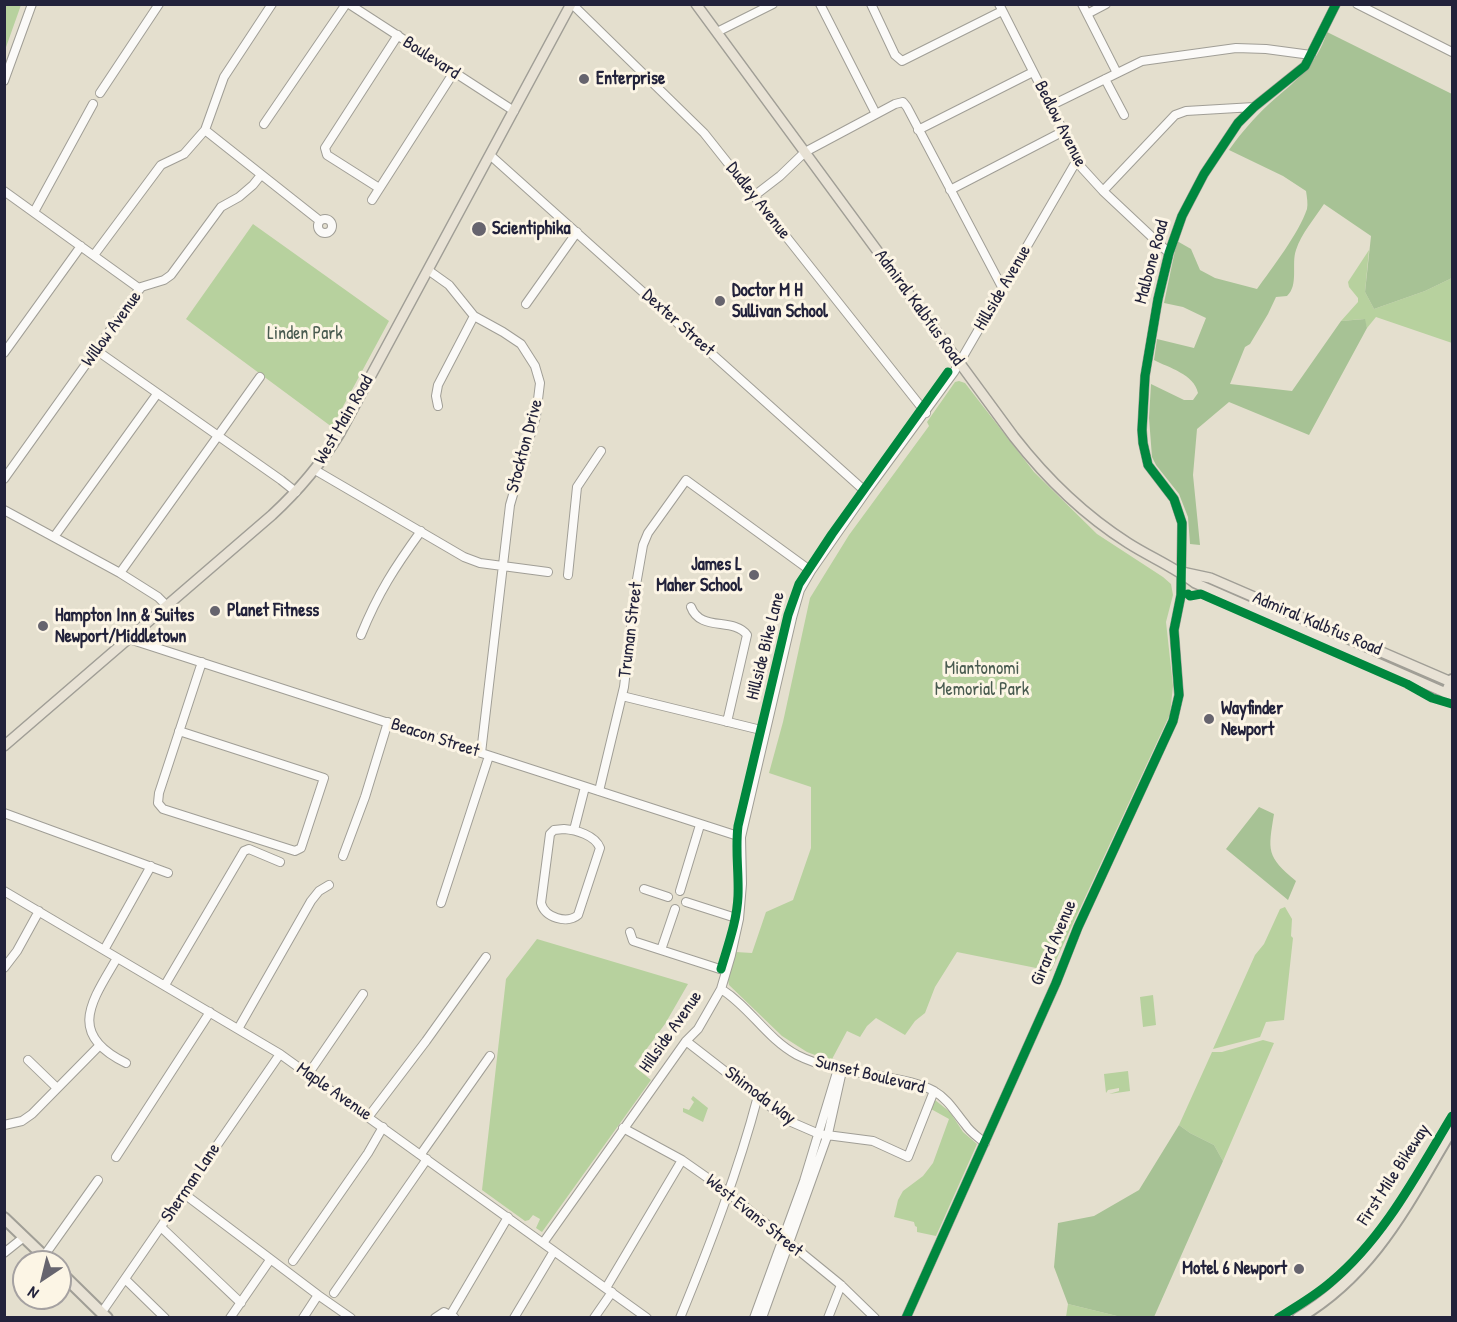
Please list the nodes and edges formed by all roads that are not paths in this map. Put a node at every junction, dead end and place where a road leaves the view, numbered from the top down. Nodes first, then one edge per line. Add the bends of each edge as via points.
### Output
1 (32, 4) edge
2 (159, 4) edge
3 (272, 4) edge
4 (347, 4) edge
5 (572, 4) edge
6 (696, 4) edge
7 (773, 4) edge
8 (820, 4) edge
9 (871, 4) edge
10 (1082, 4) edge
11 (1106, 4) edge
12 (1336, 4) edge
13 (1356, 4) edge
14 (1000, 8) edge
15 (1087, 14) junction
16 (717, 32) junction
17 (398, 35) junction
18 (1452, 52) edge
19 (1311, 55) junction
20 (454, 72) junction
21 (1033, 72) junction
22 (1117, 73) junction
23 (1105, 79) junction
24 (4, 81) edge
25 (100, 93) dead end
26 (93, 104) dead end
27 (1050, 106) junction
28 (1254, 107) junction
29 (514, 111) junction
30 (876, 114) junction
31 (1124, 115) dead end
32 (264, 124) dead end
33 (205, 130) junction
34 (918, 130) junction
35 (1062, 132) junction
36 (805, 152) junction
37 (490, 155) junction
38 (1077, 160) junction
39 (261, 175) junction
40 (379, 189) junction
41 (950, 190) junction
42 (4, 191) edge
43 (1103, 191) junction
44 (754, 196) junction
45 (372, 200) dead end
46 (34, 212) junction
47 (320, 221) dead end
48 (577, 232) junction
49 (81, 246) junction
50 (1169, 253) junction
51 (94, 255) junction
52 (428, 270) junction
53 (140, 289) junction
54 (1003, 289) junction
55 (526, 304) dead end
56 (474, 316) junction
57 (96, 350) junction
58 (4, 353) edge
59 (959, 363) junction
60 (260, 377) dead end
61 (157, 394) junction
62 (438, 406) dead end
63 (926, 413) junction
64 (218, 435) junction
65 (601, 452) dead end
66 (315, 470) junction
67 (4, 479) edge
68 (296, 492) junction
69 (866, 492) junction
70 (4, 510) edge
71 (422, 531) junction
72 (54, 537) junction
73 (502, 566) junction
74 (812, 571) junction
75 (1180, 571) junction
76 (548, 572) dead end
77 (568, 572) dead end
78 (120, 573) junction
79 (167, 606) junction
80 (692, 607) dead end
81 (361, 635) dead end
82 (129, 639) junction
83 (202, 662) junction
84 (1452, 682) edge
85 (1449, 694) edge
86 (622, 696) junction
87 (388, 722) junction
88 (727, 722) junction
89 (179, 731) junction
90 (765, 731) junction
91 (4, 746) edge
92 (485, 754) junction
93 (585, 787) junction
94 (599, 791) junction
95 (4, 813) edge
96 (700, 825) junction
97 (574, 830) junction
98 (741, 837) junction
99 (343, 856) dead end
100 (280, 862) dead end
101 (151, 866) junction
102 (168, 873) dead end
103 (329, 885) dead end
104 (644, 889) dead end
105 (4, 891) edge
106 (680, 891) junction
107 (668, 897) junction
108 (686, 902) junction
109 (441, 903) dead end
110 (675, 909) junction
111 (39, 911) junction
112 (739, 919) junction
113 (630, 932) dead end
114 (104, 950) junction
115 (661, 950) junction
116 (486, 957) dead end
117 (117, 958) junction
118 (4, 968) edge
119 (726, 970) junction
120 (165, 985) junction
121 (721, 989) junction
122 (363, 994) dead end
123 (210, 1012) junction
124 (238, 1029) junction
125 (686, 1041) junction
126 (99, 1046) junction
127 (280, 1054) junction
128 (490, 1056) dead end
129 (27, 1060) dead end
130 (126, 1063) dead end
131 (840, 1069) junction
132 (309, 1073) junction
133 (57, 1088) junction
134 (934, 1091) junction
135 (758, 1096) junction
136 (369, 1116) junction
137 (4, 1125) edge
138 (383, 1127) junction
139 (623, 1128) junction
140 (1452, 1129) edge
141 (824, 1134) junction
142 (985, 1143) junction
143 (424, 1156) junction
144 (116, 1157) dead end
145 (682, 1160) junction
146 (98, 1180) dead end
147 (728, 1192) junction
148 (183, 1193) junction
149 (508, 1217) junction
150 (4, 1218) edge
151 (161, 1227) junction
152 (24, 1237) junction
153 (786, 1241) junction
154 (543, 1243) junction
155 (38, 1250) edge
156 (53, 1250) edge
157 (554, 1251) junction
158 (4, 1253) edge
159 (270, 1260) junction
160 (293, 1261) dead end
161 (124, 1278) junction
162 (72, 1284) edge
163 (841, 1285) junction
164 (609, 1290) junction
165 (334, 1293) dead end
166 (318, 1295) junction
167 (241, 1303) junction
168 (104, 1315) edge
169 (453, 1316) edge
170 (165, 1317) edge
171 (230, 1317) edge
172 (303, 1317) edge
173 (351, 1317) edge
174 (435, 1317) edge
175 (514, 1317) edge
176 (594, 1317) edge
177 (647, 1317) edge
178 (680, 1317) edge
179 (754, 1317) edge
180 (762, 1317) edge
181 (828, 1317) edge
182 (875, 1317) edge
183 (906, 1317) edge
184 (1298, 1317) edge

1 - 24 street
2 - 25 street
3 - 33 street via 224,77
4 - 17 street, Boulevard
4 - 32 street
5 - 29 main road, West Main Road
5 - 44 street, Dudley Avenue via 704,133
6 - 16 main road, Admiral Kalbfus Road
7 - 16 street
8 - 30 street
9 - 14 street via 895,55 902,61
10 - 15 street
11 - 15 street
12 - 19 street, Malbone Road
13 - 18 street
14 - 21 street, Bedlow Avenue
15 - 22 street
16 - 36 main road, Admiral Kalbfus Road
17 - 20 street, Boulevard
17 - 40 street via 325,148 327,155
19 - 22 street via 1236,48 1142,61
19 - 28 street, Malbone Road via 1305,66
20 - 29 street, Boulevard
20 - 40 street
21 - 27 street, Bedlow Avenue
21 - 34 street
22 - 23 street
23 - 27 street
23 - 31 street
26 - 46 street
27 - 35 street, Bedlow Avenue
28 - 43 street via 1175,115
28 - 50 street, Malbone Road via 1238,123 1204,174 1182,216
29 - 37 main road, West Main Road
30 - 34 street via 903,102
30 - 36 street
33 - 39 street
33 - 51 street via 184,154 161,165
34 - 41 street
35 - 38 street, Bedlow Avenue
35 - 41 street
36 - 44 street
36 - 59 main road, Admiral Kalbfus Road
37 - 48 street, Dexter Street
37 - 52 main road, West Main Road
38 - 43 street, Bedlow Avenue
38 - 54 street, Hillside Avenue
39 - 47 street
39 - 53 street, Willow Avenue via 253,186 221,207 171,275
40 - 45 street
41 - 54 street
42 - 46 street
43 - 50 street, Bedlow Avenue
44 - 63 street, Dudley Avenue
46 - 49 street
48 - 55 street
48 - 69 street, Dexter Street
49 - 51 street
49 - 58 street
50 - 75 street, Malbone Road via 1145,376 1143,443 1148,465 1179,511 1183,534
51 - 53 street
52 - 56 street, Stockton Drive via 449,285
52 - 66 main road, West Main Road via 340,433
53 - 57 street, Willow Avenue
54 - 59 street, Hillside Avenue
56 - 62 street via 438,385
56 - 73 street, Stockton Drive via 521,344 540,383 536,416 510,505
57 - 61 street
57 - 67 street, Willow Avenue
59 - 63 street, Hillside Avenue
59 - 75 main road, Admiral Kalbfus Road via 1026,452 1064,493 1128,543
60 - 64 street
61 - 64 street
61 - 72 street
63 - 69 street, Hillside Avenue
64 - 68 street
64 - 78 street
65 - 77 street via 577,487
66 - 68 main road, West Main Road
66 - 71 street
68 - 79 main road, West Main Road
69 - 74 street, Hillside Avenue
70 - 72 street
71 - 73 street via 464,557
71 - 81 street via 388,578
72 - 78 street
73 - 76 street
73 - 92 street, Stockton Drive
74 - 86 street, Truman Street via 686,480 643,545
74 - 90 street, Hillside Avenue via 800,590
75 - 84 main road, Admiral Kalbfus Road via 1210,578
75 - 85 main road, Admiral Kalbfus Road via 1223,596
75 - 142 street, Girard Avenue via 1181,595 1174,630 1179,684 1175,714
78 - 79 street
79 - 82 main road, West Main Road
80 - 88 street via 701,620 739,629 747,635
82 - 83 street, Beacon Street
82 - 91 main road, West Main Road
83 - 87 street, Beacon Street
83 - 89 street
84 - 85 highway
86 - 88 street
86 - 94 street, Truman Street
87 - 92 street, Beacon Street
87 - 99 street
88 - 90 street
89 - 89 street via 324,778 302,847 295,851 167,811 158,803
90 - 98 street, Hillside Avenue
92 - 93 street, Beacon Street
92 - 109 street, Stockton Drive
93 - 94 street, Beacon Street
93 - 97 street
94 - 96 street, Beacon Street
95 - 101 street
96 - 98 street, Beacon Street
96 - 106 street
97 - 97 street via 593,839 600,848 578,915 566,920 548,914 541,903 550,834 559,829
98 - 112 street, Hillside Avenue
100 - 120 street via 249,849 244,851
101 - 102 street
101 - 114 street
103 - 124 street via 311,901
104 - 107 street
105 - 111 street, Maple Avenue
106 - 107 street
106 - 108 street
107 - 110 street
108 - 110 street
108 - 112 street
110 - 115 street
111 - 114 street, Maple Avenue
111 - 118 street
112 - 119 street, Hillside Avenue
113 - 115 street via 633,941
114 - 117 street, Maple Avenue
115 - 119 street
116 - 136 street
117 - 120 street, Maple Avenue
117 - 126 street via 96,994 89,1016
119 - 121 street, Hillside Avenue
120 - 123 street, Maple Avenue
121 - 125 street, Hillside Avenue via 698,1029
121 - 131 street, Sunset Boulevard via 789,1050
122 - 132 street
123 - 124 street, Maple Avenue
123 - 144 street
124 - 127 street, Maple Avenue
125 - 135 street, Shimoda Way
125 - 139 street, Hillside Avenue
126 - 130 street
126 - 133 street
127 - 132 street, Maple Avenue
127 - 148 street, Sherman Lane
128 - 143 street
129 - 133 street
131 - 134 street, Sunset Boulevard via 913,1082
131 - 141 street
132 - 136 street, Maple Avenue
133 - 137 street via 26,1119
134 - 141 street, Shimoda Way via 908,1158 873,1142
134 - 142 street, Sunset Boulevard
135 - 141 street, Shimoda Way via 789,1121
135 - 147 street
136 - 138 street, Maple Avenue
138 - 143 street, Maple Avenue
138 - 160 street
139 - 145 street, West Evans Street
139 - 154 street, Hillside Avenue
140 - 184 highway via 1377,1249 1337,1290
141 - 153 street
142 - 183 street, Girard Avenue
143 - 149 street, Maple Avenue
143 - 165 street
145 - 147 street, West Evans Street
145 - 164 street
146 - 156 street
147 - 153 street, West Evans Street
147 - 178 street
148 - 151 street, Sherman Lane
148 - 159 street
149 - 154 street, Maple Avenue
149 - 169 street
150 - 152 highway
151 - 161 street, Sherman Lane
151 - 167 street
152 - 155 highway
152 - 158 street
153 - 163 street, West Evans Street
153 - 179 street
153 - 180 street
154 - 157 street, Maple Avenue
157 - 164 street, Maple Avenue
157 - 175 street
159 - 166 street
159 - 167 street
161 - 168 street, Sherman Lane
161 - 170 street
162 - 168 highway
163 - 181 street
163 - 182 street, West Evans Street
164 - 176 street
164 - 177 street, Maple Avenue
166 - 172 street
166 - 173 street
167 - 171 street
169 - 174 street via 441,1312

